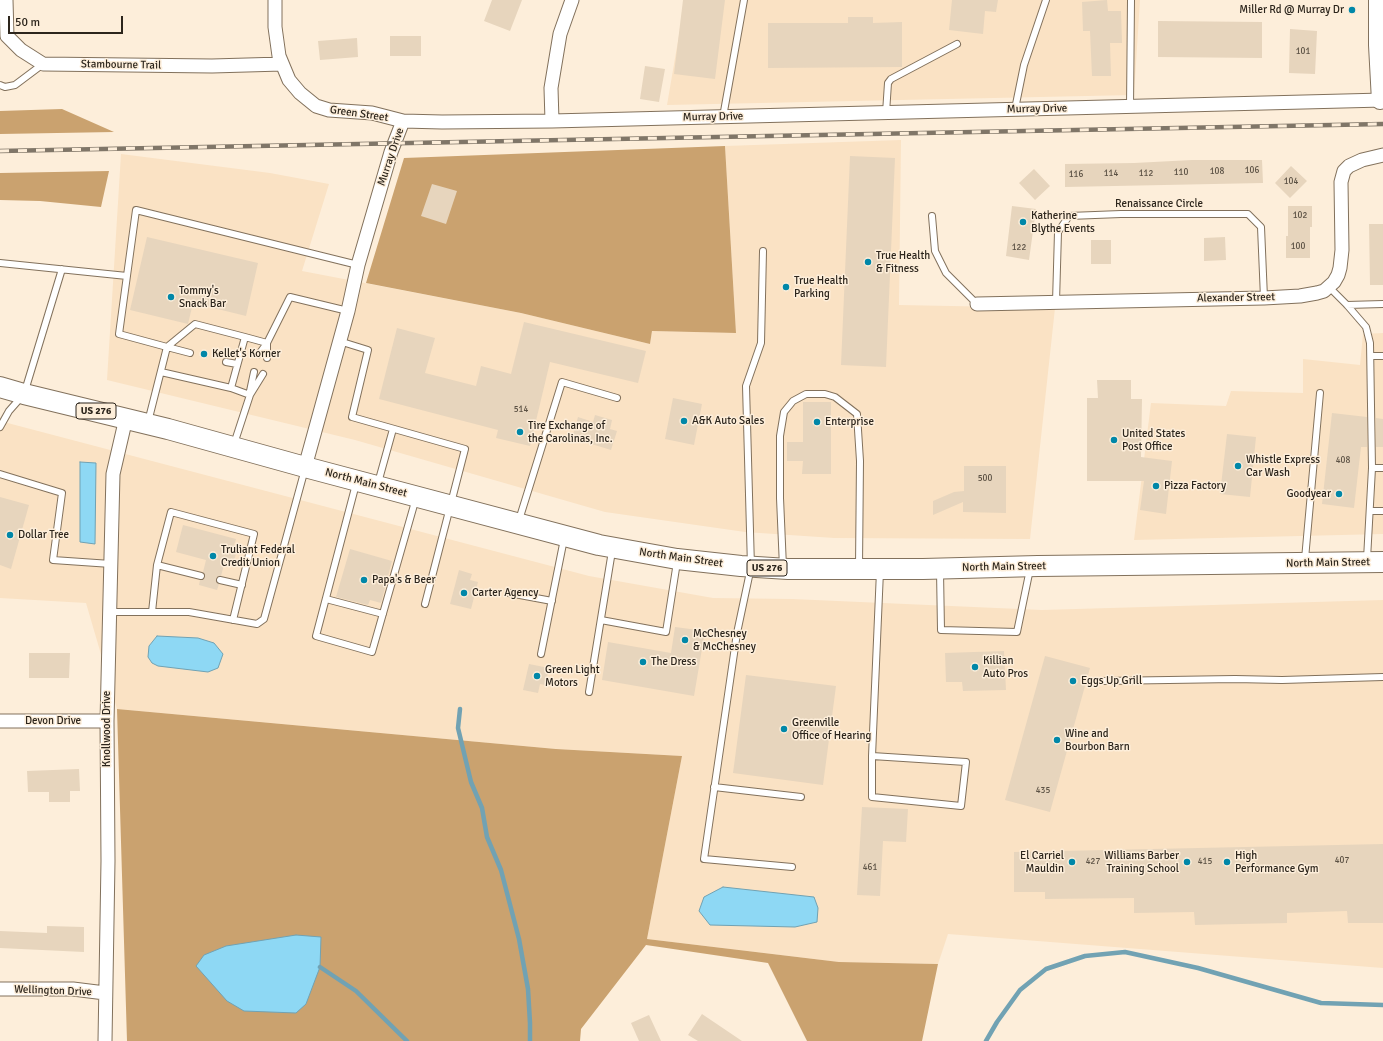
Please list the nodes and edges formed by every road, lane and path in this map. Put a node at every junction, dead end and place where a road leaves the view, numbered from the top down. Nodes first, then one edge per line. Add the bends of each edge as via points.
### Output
1 (6, 0) edge
2 (275, 0) edge
3 (572, 0) edge
4 (744, 0) edge
5 (1046, 0) edge
6 (1131, 0) edge
7 (1377, 0) edge
8 (957, 44) dead end
9 (43, 64) junction
10 (282, 64) junction
11 (0, 85) edge
12 (1382, 101) edge
13 (1130, 107) junction
14 (1015, 109) junction
15 (886, 113) junction
16 (723, 117) junction
17 (403, 120) junction
18 (552, 121) junction
19 (1383, 155) edge
20 (932, 216) dead end
21 (763, 251) dead end
22 (0, 263) edge
23 (358, 265) junction
24 (62, 269) junction
25 (127, 276) junction
26 (1330, 287) junction
27 (1264, 298) junction
28 (1056, 302) junction
29 (977, 304) joint
30 (1383, 304) edge
31 (1347, 305) junction
32 (348, 311) junction
33 (245, 337) junction
34 (339, 341) junction
35 (267, 343) junction
36 (167, 347) junction
37 (190, 353) dead end
38 (260, 354) dead end
39 (1371, 356) junction
40 (1383, 356) edge
41 (267, 358) dead end
42 (226, 362) dead end
43 (237, 364) junction
44 (161, 372) junction
45 (254, 372) dead end
46 (263, 374) dead end
47 (0, 387) edge
48 (231, 388) junction
49 (1320, 393) dead end
50 (24, 394) junction
51 (250, 395) junction
52 (616, 398) dead end
53 (126, 418) junction
54 (147, 424) junction
55 (0, 427) edge
56 (393, 429) junction
57 (232, 447) junction
58 (305, 467) junction
59 (1372, 468) junction
60 (1383, 468) edge
61 (0, 474) edge
62 (357, 481) junction
63 (377, 486) junction
64 (416, 497) junction
65 (450, 506) junction
66 (1370, 511) junction
67 (1383, 511) edge
68 (518, 524) junction
69 (564, 536) junction
70 (613, 547) junction
71 (677, 559) junction
72 (1375, 562) edge
73 (1305, 563) junction
74 (111, 564) junction
75 (157, 566) junction
76 (751, 567) junction
77 (1030, 567) junction
78 (783, 568) junction
79 (859, 569) junction
80 (880, 569) junction
81 (940, 569) junction
82 (201, 576) dead end
83 (220, 580) dead end
84 (242, 585) junction
85 (509, 593) dead end
86 (326, 599) junction
87 (552, 601) junction
88 (425, 604) dead end
89 (110, 612) junction
90 (152, 612) junction
91 (383, 614) junction
92 (233, 620) junction
93 (601, 620) junction
94 (541, 654) dead end
95 (1383, 677) edge
96 (1102, 681) dead end
97 (589, 692) dead end
98 (0, 721) edge
99 (107, 721) junction
100 (872, 756) junction
101 (714, 787) junction
102 (801, 797) dead end
103 (792, 867) dead end
104 (0, 989) edge
105 (105, 993) junction
106 (105, 1041) edge

1 - 9 street via 5,37
2 - 10 street, Green Street via 275,27
3 - 18 street via 560,34 551,88
4 - 16 lane
5 - 14 lane via 1024,65
6 - 13 lane
7 - 12 street via 1377,45
8 - 15 lane via 891,79 888,83
9 - 10 street, Stambourne Trail
9 - 11 lane via 15,85
10 - 17 street, Green Street via 289,80 316,106
12 - 13 street, Murray Drive
13 - 14 street, Murray Drive
14 - 15 street, Murray Drive
15 - 16 street, Murray Drive
16 - 18 street, Murray Drive
17 - 18 street, Murray Drive
17 - 23 street, Murray Drive
19 - 26 street via 1362,160 1344,171 1341,182 1340,268
20 - 29 lane via 937,256 946,273
21 - 76 lane via 761,343 746,386
22 - 24 lane
23 - 25 lane via 136,210
23 - 32 street, Murray Drive
24 - 25 lane
24 - 50 lane
25 - 36 lane via 119,334
26 - 27 street, Alexander Street via 1312,294
26 - 31 lane
27 - 28 street, Alexander Street
27 - 28 lane, Renaissance Circle via 1261,227 1248,214 1121,214 1069,216 1058,232
28 - 29 street, Alexander Street
30 - 31 lane
31 - 39 lane via 1366,327
32 - 34 street, Murray Drive
32 - 35 lane via 290,297
33 - 35 lane
33 - 36 lane via 195,324
33 - 43 lane
34 - 56 lane via 368,350 352,417
34 - 58 street, Murray Drive
35 - 38 lane
35 - 41 lane
36 - 37 lane
36 - 44 lane
39 - 40 lane
39 - 59 lane
42 - 43 lane
43 - 48 lane
44 - 48 lane
44 - 54 lane
45 - 51 lane
46 - 51 lane
47 - 50 main road, North Main Street / US 276
48 - 51 lane
49 - 73 lane
50 - 53 main road, North Main Street / US 276
50 - 55 lane via 9,411
51 - 57 lane
52 - 68 lane via 562,382
53 - 54 main road, North Main Street / US 276
53 - 74 street, Knollwood Drive via 113,474
54 - 57 main road, North Main Street / US 276
56 - 63 lane
56 - 65 lane via 465,449
57 - 58 main road, North Main Street / US 276
58 - 62 main road, North Main Street / US 276
58 - 92 lane via 264,619 257,624
59 - 60 lane
59 - 66 lane
61 - 74 lane via 62,493 53,560
62 - 63 main road, North Main Street / US 276
62 - 86 lane
63 - 64 main road, North Main Street / US 276
64 - 65 main road, North Main Street / US 276
64 - 91 lane
65 - 68 main road, North Main Street / US 276
65 - 88 lane
66 - 67 lane
66 - 72 lane
68 - 69 main road, North Main Street / US 276
69 - 70 main road, North Main Street / US 276
69 - 87 lane
70 - 71 main road, North Main Street / US 276
70 - 93 lane
71 - 76 main road, North Main Street / US 276
71 - 93 lane via 666,632
72 - 73 main road, North Main Street / US 276
73 - 77 main road, North Main Street / US 276
74 - 89 street, Knollwood Drive
75 - 82 lane
75 - 84 lane via 171,512 254,534
75 - 90 lane
76 - 78 main road, North Main Street / US 276
76 - 101 lane via 737,633
77 - 81 main road, North Main Street / US 276
77 - 81 lane via 1017,632 941,630
78 - 79 main road, North Main Street / US 276
78 - 79 lane via 780,436 784,412 793,401 806,394 824,394 835,397 857,414 860,461
79 - 80 main road, North Main Street / US 276
80 - 81 main road, North Main Street / US 276
80 - 100 lane
83 - 84 lane
84 - 92 lane
85 - 87 lane
86 - 91 lane
86 - 91 lane via 316,636 372,652
87 - 94 lane
89 - 90 lane
89 - 99 street, Knollwood Drive
90 - 92 lane via 189,612
93 - 97 lane
95 - 96 lane
98 - 99 street, Devon Drive
99 - 105 street, Knollwood Drive via 108,861
100 - 100 lane via 872,797 961,806 966,762
101 - 102 lane
101 - 103 lane via 704,859
104 - 105 street, Wellington Drive via 73,989
105 - 106 street, Knollwood Drive

